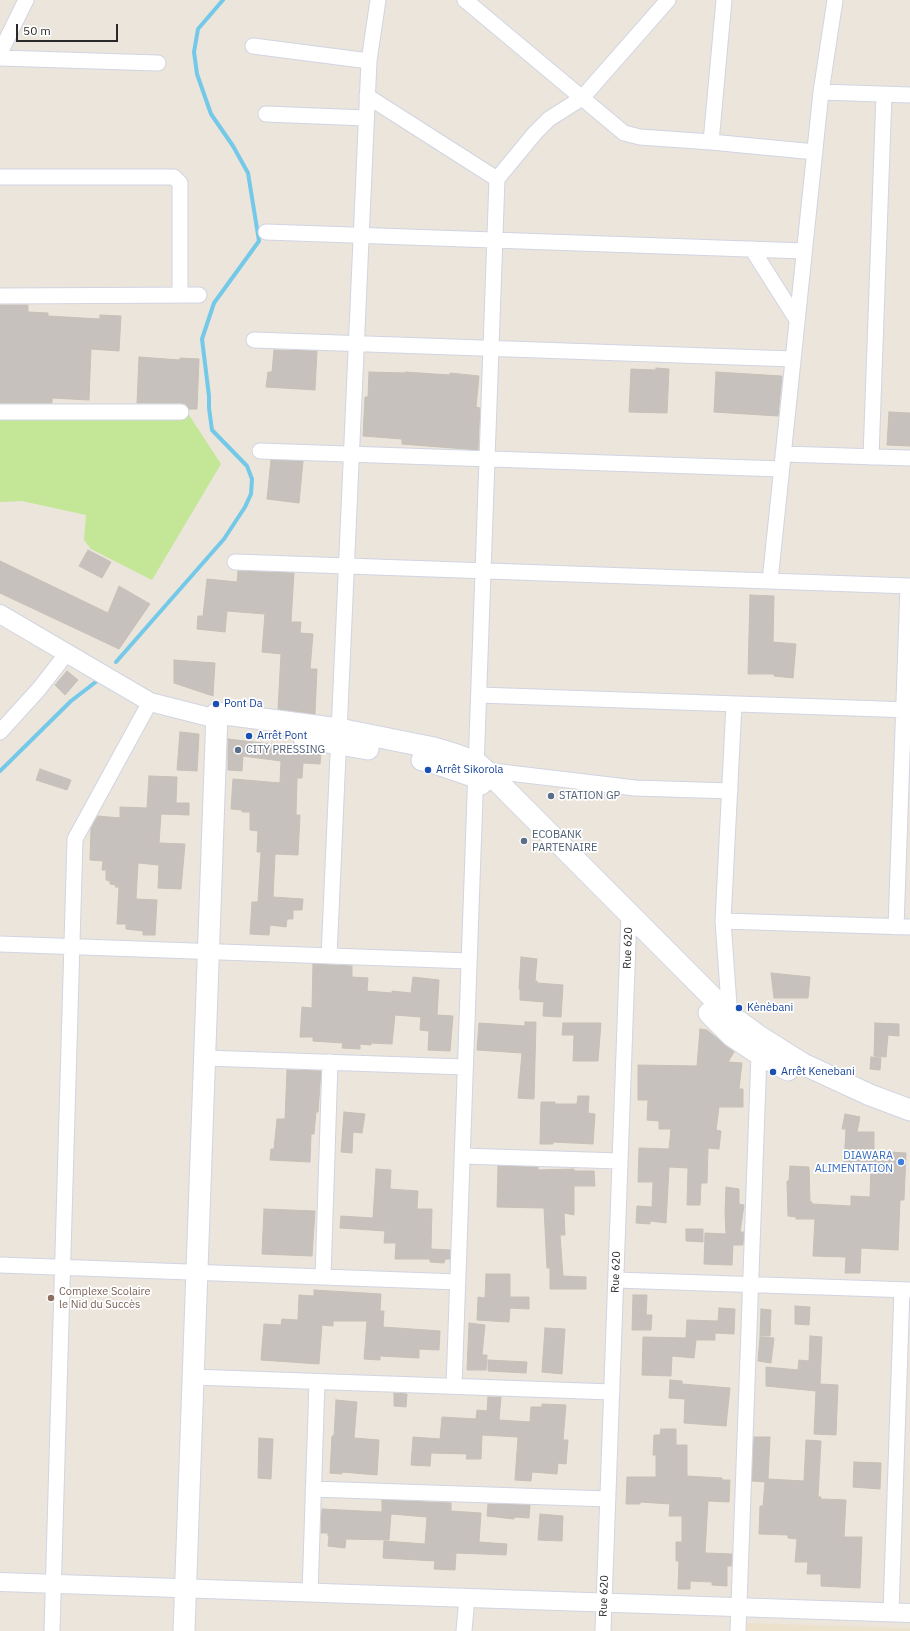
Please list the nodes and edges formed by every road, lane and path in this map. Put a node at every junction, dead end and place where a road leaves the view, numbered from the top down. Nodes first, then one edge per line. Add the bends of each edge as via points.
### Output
1 (26, 0) edge
2 (378, 0) edge
3 (465, 0) edge
4 (668, 0) edge
5 (724, 0) edge
6 (835, 0) edge
7 (253, 46) dead end
8 (0, 53) edge
9 (0, 58) edge
10 (369, 61) junction
11 (158, 64) dead end
12 (821, 92) junction
13 (884, 94) junction
14 (910, 95) edge
15 (367, 96) junction
16 (582, 98) junction
17 (266, 114) dead end
18 (366, 118) junction
19 (711, 142) junction
20 (815, 152) junction
21 (0, 177) edge
22 (497, 179) junction
23 (266, 232) dead end
24 (361, 235) junction
25 (495, 240) junction
26 (752, 249) junction
27 (804, 251) junction
28 (180, 295) junction
29 (200, 295) dead end
30 (0, 296) edge
31 (797, 320) junction
32 (254, 340) dead end
33 (356, 344) junction
34 (491, 348) junction
35 (793, 359) junction
36 (0, 412) edge
37 (181, 412) dead end
38 (260, 451) dead end
39 (351, 454) junction
40 (783, 454) junction
41 (871, 457) junction
42 (910, 458) edge
43 (487, 459) junction
44 (781, 469) junction
45 (235, 562) dead end
46 (346, 566) junction
47 (483, 570) junction
48 (770, 581) junction
49 (909, 586) edge
50 (0, 614) edge
51 (67, 653) junction
52 (479, 695) junction
53 (150, 702) junction
54 (734, 704) junction
55 (907, 710) edge
56 (217, 719) junction
57 (0, 732) edge
58 (339, 736) junction
59 (479, 770) junction
60 (730, 791) junction
61 (723, 921) junction
62 (629, 923) junction
63 (903, 927) edge
64 (0, 944) edge
65 (72, 947) junction
66 (208, 952) junction
67 (329, 956) junction
68 (469, 961) junction
69 (730, 1015) junction
70 (732, 1036) junction
71 (759, 1054) junction
72 (205, 1058) junction
73 (330, 1062) junction
74 (465, 1067) junction
75 (910, 1110) edge
76 (910, 1124) edge
77 (462, 1156) junction
78 (620, 1161) junction
79 (0, 1265) edge
80 (63, 1268) junction
81 (197, 1272) junction
82 (323, 1277) junction
83 (616, 1280) junction
84 (458, 1282) junction
85 (750, 1284) junction
86 (906, 1290) edge
87 (193, 1377) junction
88 (317, 1382) junction
89 (454, 1386) junction
90 (612, 1392) junction
91 (313, 1489) junction
92 (608, 1499) junction
93 (0, 1582) edge
94 (53, 1584) junction
95 (186, 1589) junction
96 (310, 1593) junction
97 (467, 1598) junction
98 (604, 1603) junction
99 (739, 1607) junction
100 (891, 1612) junction
101 (910, 1613) edge
102 (52, 1631) edge
103 (184, 1631) edge
104 (464, 1631) edge
105 (603, 1631) edge
106 (738, 1631) edge

1 - 8 street
2 - 10 street
3 - 16 street
4 - 16 street
5 - 19 street
6 - 12 street
7 - 10 street
9 - 11 street
10 - 15 street
12 - 13 street
12 - 20 street
13 - 14 street
13 - 41 street
15 - 18 street
15 - 22 street
16 - 19 street via 624,133 640,137
16 - 22 street via 534,132
17 - 18 street
18 - 24 street
19 - 20 street
20 - 27 street
21 - 28 street via 174,176 180,183
22 - 25 street
23 - 24 street
24 - 25 street
24 - 33 street
25 - 26 street
25 - 34 street
26 - 27 street
26 - 31 street
27 - 31 street
28 - 29 street
28 - 30 street
31 - 35 street
32 - 33 street
33 - 34 street
33 - 39 street
34 - 35 street
34 - 43 street
35 - 40 street
36 - 37 street
38 - 39 street
39 - 43 street
39 - 46 street
40 - 41 street
40 - 44 street
41 - 42 street
43 - 44 street
43 - 47 street
44 - 48 street
45 - 46 street
46 - 47 street
46 - 58 street
47 - 48 street
47 - 52 street
48 - 49 street
49 - 55 street
50 - 51 street
51 - 53 street
51 - 57 street
52 - 54 street
52 - 59 street
53 - 56 street
53 - 65 street via 75,839
54 - 55 street
54 - 60 street
55 - 63 street
56 - 58 main road
56 - 66 main road
58 - 59 main road via 432,762
58 - 67 street
59 - 60 street via 635,788
59 - 62 main road via 481,784
59 - 68 street
60 - 61 street
61 - 63 street
61 - 69 street
62 - 69 main road
62 - 70 main road
62 - 78 street, Rue 620
64 - 65 street
65 - 66 street
65 - 80 street
66 - 67 street
66 - 72 main road
67 - 68 street
68 - 74 street
69 - 70 street
69 - 75 main road via 803,1064 870,1095
70 - 71 main road
71 - 76 main road via 827,1091
71 - 85 street
72 - 73 street
72 - 81 main road
73 - 74 street
73 - 82 street
74 - 77 street
77 - 78 street
77 - 84 street
78 - 83 street, Rue 620
79 - 80 street
80 - 81 street
80 - 94 street
81 - 82 street
81 - 87 main road
82 - 84 street
83 - 85 street
83 - 90 street, Rue 620
84 - 89 street
85 - 86 street
85 - 99 street
86 - 100 street
87 - 88 street
87 - 95 main road
88 - 89 street
88 - 91 street
89 - 90 street
90 - 92 street, Rue 620
91 - 92 street
91 - 96 street
92 - 98 street, Rue 620
93 - 94 street
94 - 95 street
94 - 102 street
95 - 96 street
95 - 103 main road
96 - 97 street
97 - 98 street
97 - 104 street
98 - 99 street
98 - 105 street, Rue 620
99 - 100 street
99 - 106 street
100 - 101 street

